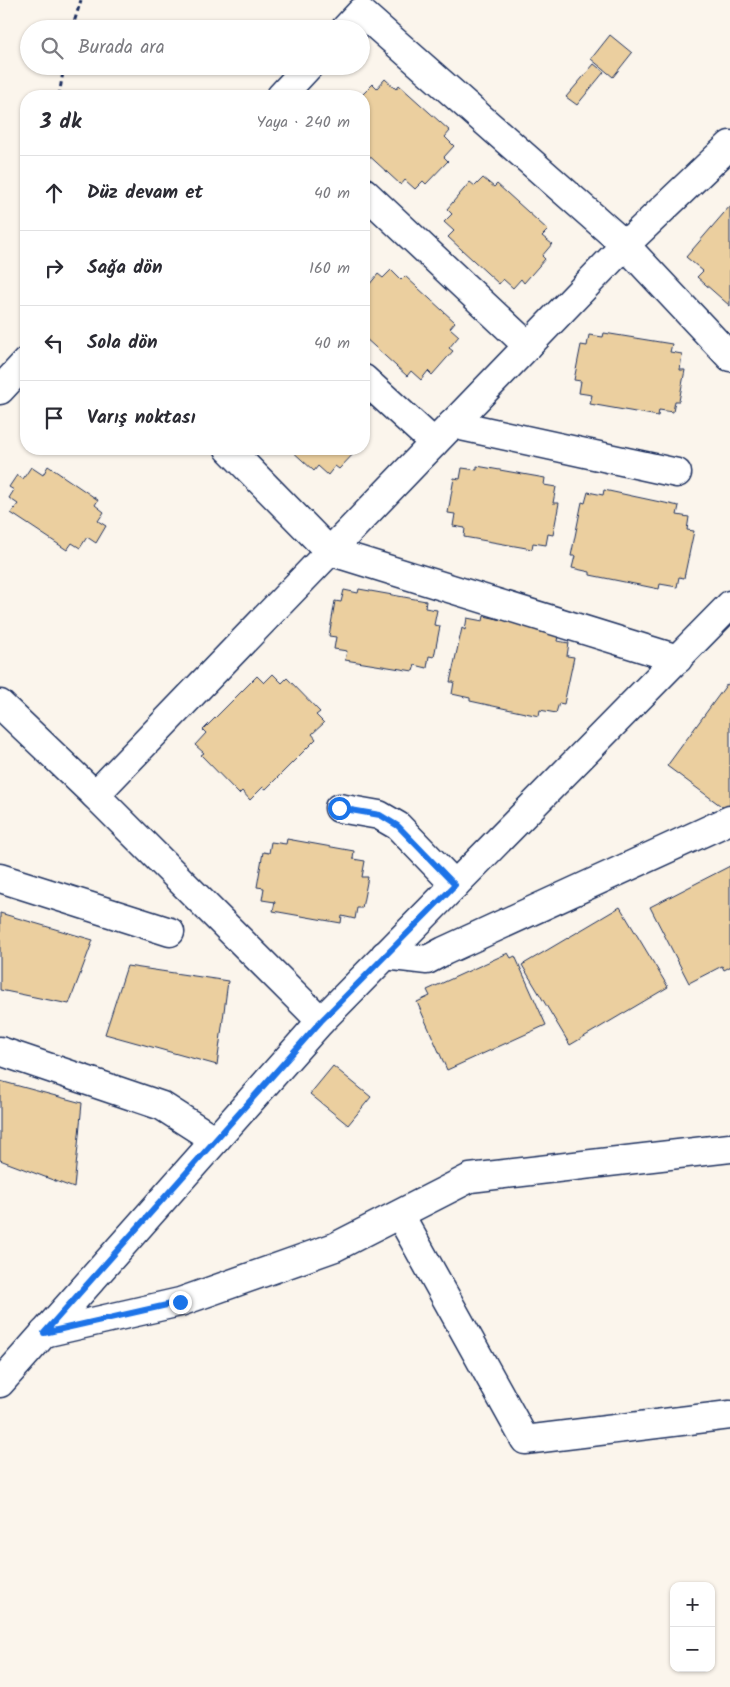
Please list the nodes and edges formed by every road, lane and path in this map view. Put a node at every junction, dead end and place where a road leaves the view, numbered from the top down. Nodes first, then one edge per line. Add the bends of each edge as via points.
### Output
1 (81, 0) edge
2 (75, 20) edge
3 (353, 20) edge
4 (62, 75) edge
5 (300, 75) edge
6 (60, 90) edge
7 (286, 90) edge
8 (730, 145) edge
9 (370, 198) edge
10 (625, 245) junction
11 (528, 346) junction
12 (730, 357) edge
13 (20, 368) edge
14 (370, 384) edge
15 (0, 390) edge
16 (452, 424) junction
17 (434, 443) junction
18 (236, 455) edge
19 (677, 473) dead end
20 (329, 551) junction
21 (730, 605) edge
22 (678, 659) junction
23 (0, 704) edge
24 (95, 795) junction
25 (339, 808) dead end
26 (730, 820) edge
27 (0, 878) edge
28 (455, 885) junction
29 (170, 932) dead end
30 (385, 955) junction
31 (321, 1021) junction
32 (0, 1051) edge
33 (215, 1140) junction
34 (730, 1148) edge
35 (400, 1215) junction
36 (44, 1333) junction
37 (0, 1383) edge
38 (730, 1415) edge

1 - 2 path
3 - 10 street via 361,12
4 - 6 path
5 - 7 street
8 - 10 street
9 - 11 street
10 - 11 street
10 - 12 street
11 - 16 street
13 - 15 street
14 - 17 street
16 - 17 street
16 - 19 street
17 - 20 street
18 - 20 street
20 - 22 street
20 - 24 street
21 - 22 street
22 - 28 street
23 - 24 street
24 - 31 street
25 - 28 street via 380,815 398,826
26 - 30 street via 427,960
27 - 29 street
28 - 30 street
30 - 31 street
31 - 33 street
32 - 33 street via 162,1106
33 - 36 street
34 - 35 street via 470,1178
35 - 36 street via 335,1247 180,1302
35 - 38 street via 525,1440
36 - 37 street

